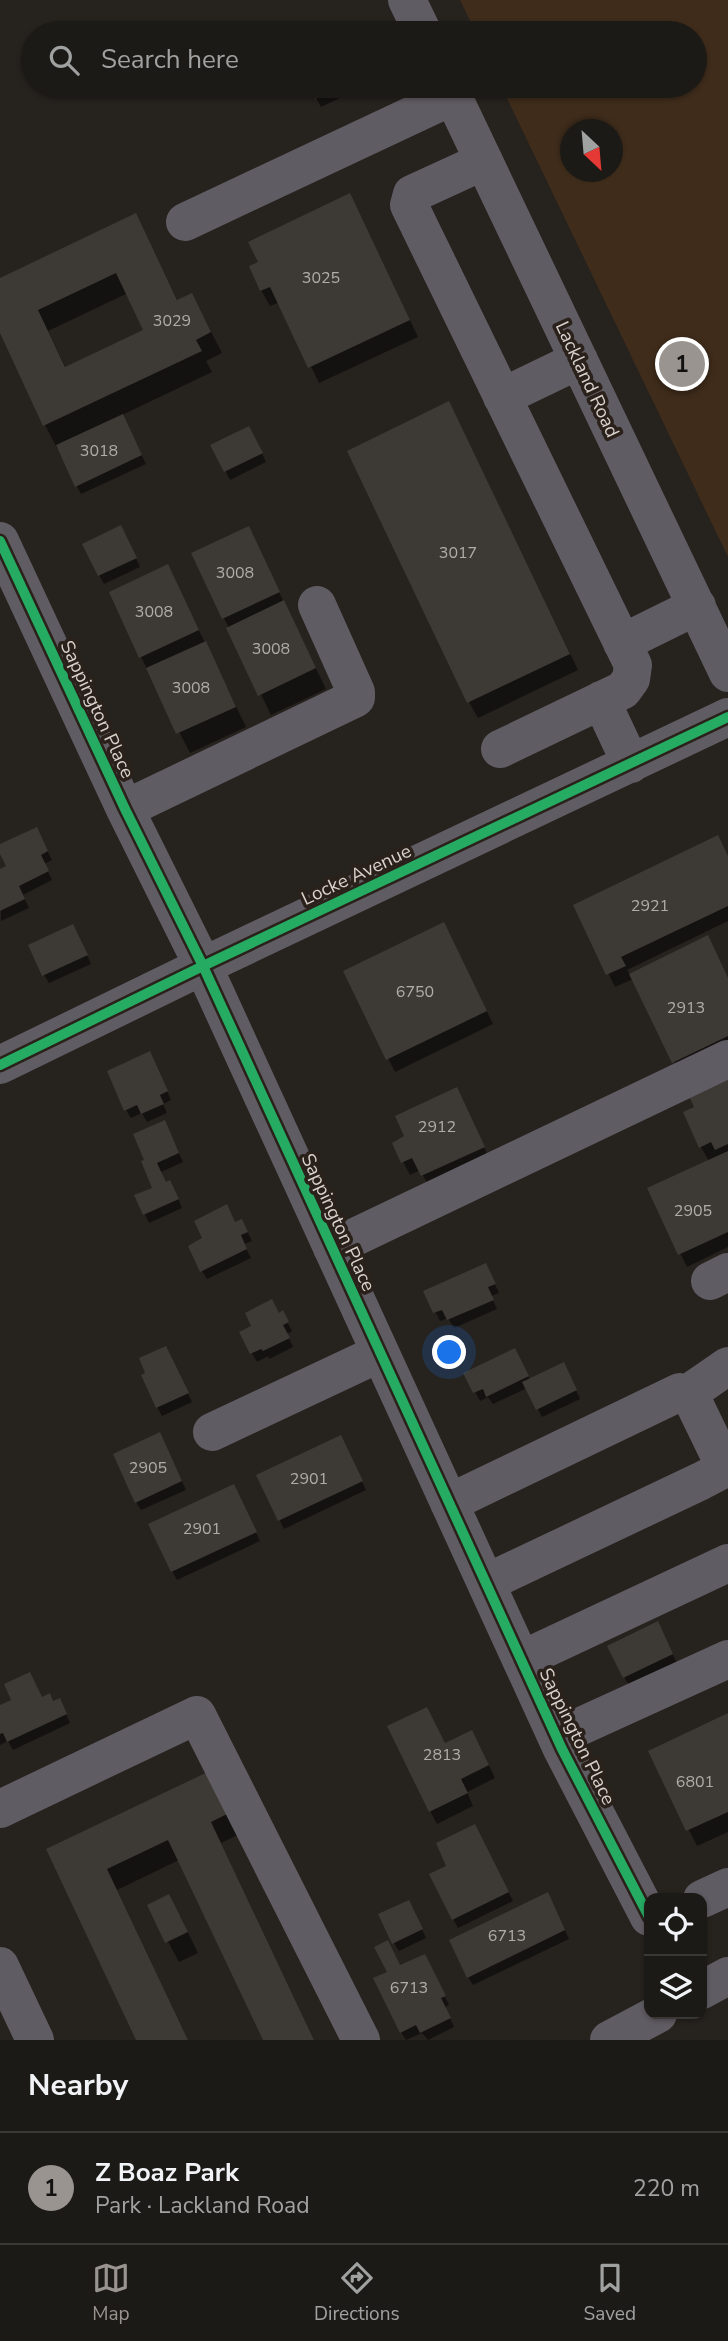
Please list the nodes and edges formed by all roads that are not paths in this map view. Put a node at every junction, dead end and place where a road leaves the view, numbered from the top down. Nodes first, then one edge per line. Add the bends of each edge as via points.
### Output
1 (407, 0) edge
2 (417, 21) edge
3 (436, 98) edge
4 (453, 98) edge
5 (484, 162) junction
6 (185, 222) dead end
7 (579, 360) junction
8 (502, 397) junction
9 (0, 541) edge
10 (317, 605) dead end
11 (697, 606) junction
12 (622, 643) junction
13 (728, 673) edge
14 (601, 701) junction
15 (728, 717) edge
16 (500, 749) dead end
17 (631, 764) junction
18 (125, 809) junction
19 (202, 967) junction
20 (728, 1059) edge
21 (0, 1065) edge
22 (332, 1248) junction
23 (380, 1353) junction
24 (728, 1366) edge
25 (686, 1395) junction
26 (212, 1432) dead end
27 (449, 1503) junction
28 (728, 1563) edge
29 (486, 1583) junction
30 (728, 1659) edge
31 (521, 1660) junction
32 (557, 1737) junction
33 (0, 1809) edge
34 (728, 1887) edge
35 (707, 1897) edge
36 (644, 1907) edge
37 (0, 1966) edge
38 (728, 1976) edge
39 (707, 1987) edge
40 (650, 2019) edge
41 (663, 2019) edge
42 (35, 2040) edge
43 (360, 2040) edge
44 (609, 2040) edge
45 (675, 2040) edge

1 - 2 street
3 - 6 street
4 - 5 street, Lackland Road
5 - 7 street, Lackland Road
5 - 8 street via 412,194 409,205
7 - 8 street
7 - 11 street, Lackland Road
8 - 12 street
9 - 18 street, Sappington Place
10 - 18 street via 356,698
11 - 12 street
11 - 13 street, Lackland Road
12 - 14 street via 633,665 631,680 623,690
14 - 16 street
14 - 17 street
15 - 17 street, Locke Avenue
17 - 19 street, Locke Avenue
18 - 19 street, Sappington Place
19 - 21 street, Locke Avenue
19 - 22 street, Sappington Place
20 - 22 street
22 - 23 street, Sappington Place
23 - 26 street
23 - 27 street, Sappington Place
24 - 25 street
25 - 27 street via 680,1392
25 - 29 street via 722,1461 720,1471
27 - 29 street, Sappington Place
28 - 31 street
29 - 31 street, Sappington Place
30 - 32 street
31 - 32 street, Sappington Place
32 - 36 street, Sappington Place
33 - 43 street via 197,1715
34 - 35 street
37 - 42 street
38 - 39 street
40 - 44 street
41 - 45 street

